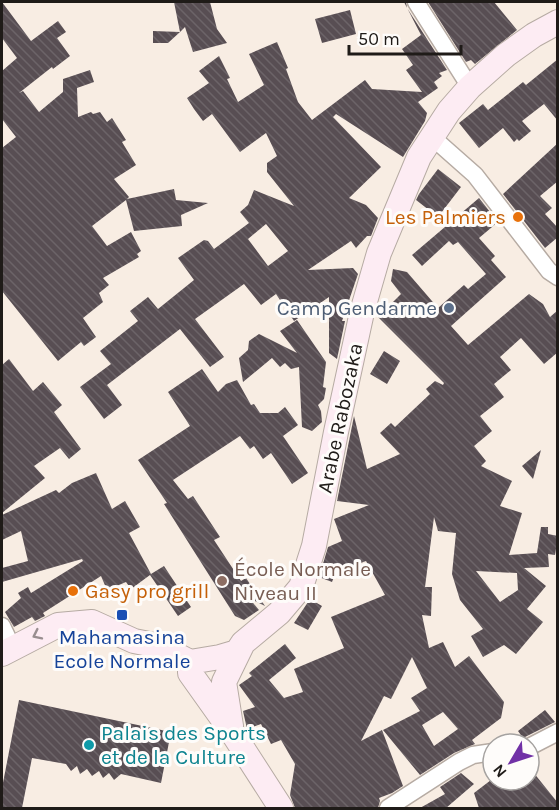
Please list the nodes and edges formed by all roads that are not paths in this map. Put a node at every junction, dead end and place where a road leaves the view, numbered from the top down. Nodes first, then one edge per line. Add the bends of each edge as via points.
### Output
1 (416, 2) edge
2 (558, 22) edge
3 (470, 87) junction
4 (432, 137) junction
5 (558, 277) edge
6 (5, 643) edge
7 (243, 643) junction
8 (190, 662) junction
9 (232, 732) junction
10 (558, 732) edge
11 (541, 741) edge
12 (481, 754) edge
13 (281, 808) edge
14 (388, 808) edge

1 - 3 street
2 - 3 street, Arabe Rabozaka via 534,35
3 - 4 street, Arabe Rabozaka
4 - 5 street via 475,175 549,271
4 - 7 street, Arabe Rabozaka via 419,157 379,253 362,312 314,546 301,587 279,613
8 -> 6 street via 159,646 134,641 92,622 58,625
7 - 8 street via 237,652
7 - 9 street via 224,682
8 - 9 street via 190,673
9 - 13 street
10 - 11 street
12 - 14 street via 459,762

